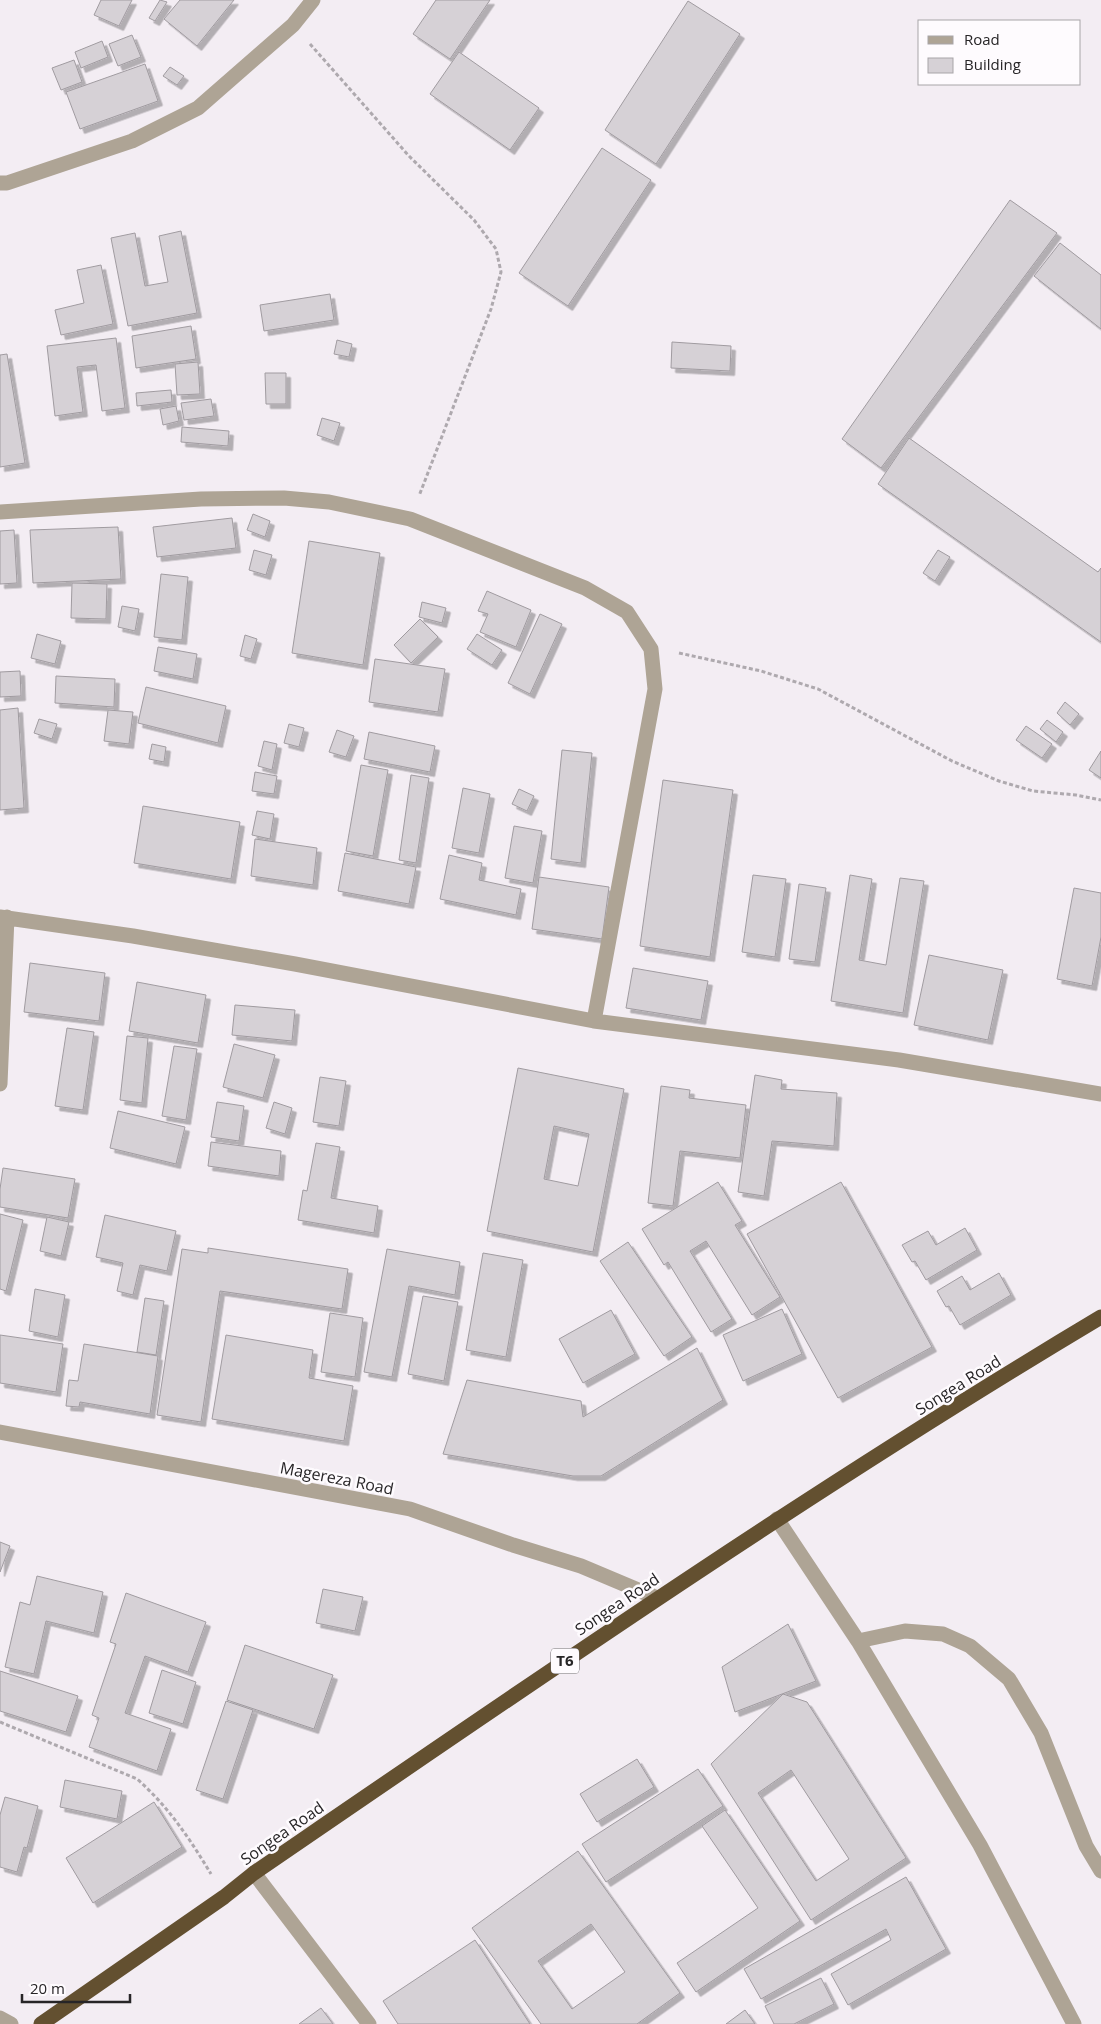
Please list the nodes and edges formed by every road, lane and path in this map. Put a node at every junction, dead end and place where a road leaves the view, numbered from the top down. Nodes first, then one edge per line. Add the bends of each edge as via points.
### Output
1 (314, 0) edge
2 (293, 25) junction
3 (0, 183) edge
4 (0, 512) edge
5 (410, 519) junction
6 (651, 649) junction
7 (1101, 800) edge
8 (3, 917) edge
9 (594, 1021) junction
10 (0, 1084) edge
11 (1101, 1094) edge
12 (1101, 1316) edge
13 (0, 1432) edge
14 (777, 1519) junction
15 (657, 1598) junction
16 (858, 1640) junction
17 (0, 1722) edge
18 (1101, 1871) edge
19 (254, 1873) junction
20 (224, 1896) junction
21 (0, 2018) edge
22 (10, 2024) edge
23 (41, 2024) edge
24 (369, 2024) edge
25 (1074, 2024) edge

1 - 2 street
2 - 3 street via 198,108 132,141
2 - 5 path via 409,156 474,220 498,256 501,272 491,309
4 - 5 street via 201,499 284,498 330,502
5 - 6 street via 585,588 627,612
6 - 7 path via 761,671 818,689 952,761 998,781 1033,791
6 - 9 street via 655,689
8 - 9 street via 295,964
8 - 10 street
9 - 11 street via 899,1060
12 - 14 highway, Songea Road / T6
13 - 15 street, Magereza Road via 410,1509 581,1566
14 - 15 highway, Songea Road / T6
14 - 16 street
15 - 19 highway, Songea Road / T6
16 - 18 street via 905,1631 943,1634 970,1646 1009,1678 1040,1733 1086,1846
16 - 25 street via 980,1845
17 - 20 path via 137,1779 176,1820
19 - 20 highway, Songea Road / T6
19 - 24 street
20 - 23 highway, Songea Road / T6
21 - 22 street

